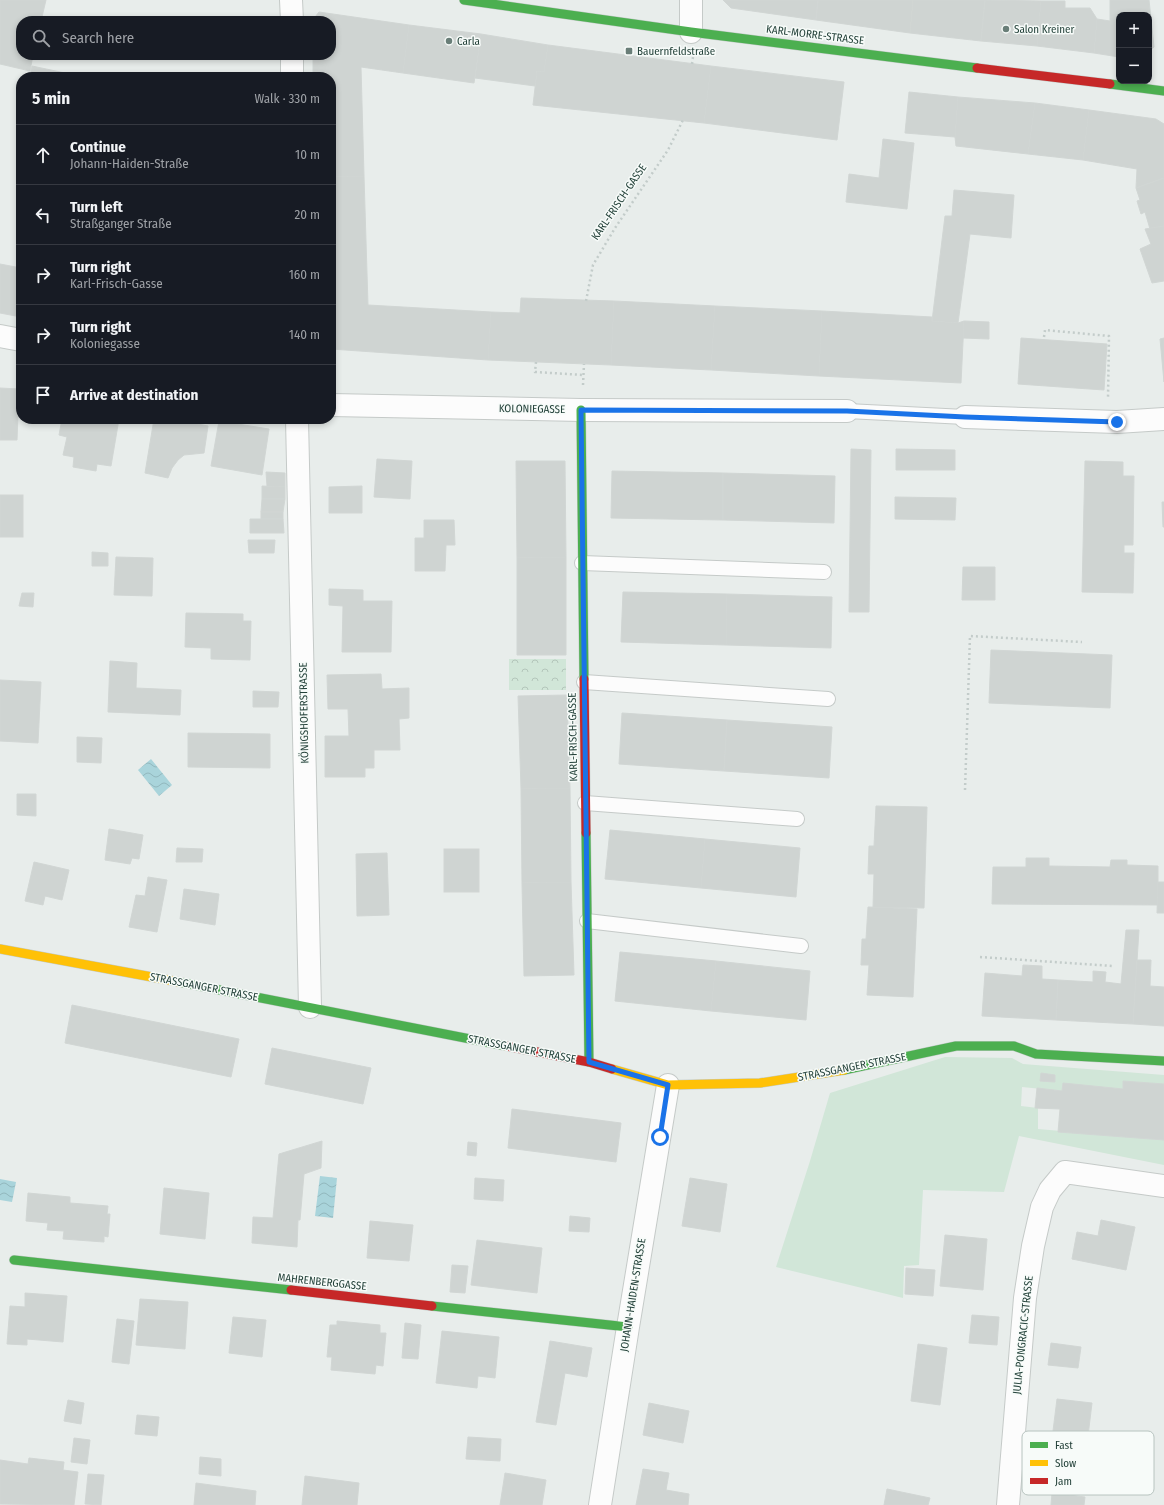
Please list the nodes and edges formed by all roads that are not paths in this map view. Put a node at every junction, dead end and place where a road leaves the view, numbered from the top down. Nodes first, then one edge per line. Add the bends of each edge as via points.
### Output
1 (291, 0) edge
2 (464, 0) edge
3 (691, 0) edge
4 (292, 16) edge
5 (691, 32) junction
6 (292, 60) edge
7 (292, 72) edge
8 (1164, 91) edge
9 (0, 336) edge
10 (16, 339) edge
11 (336, 405) edge
12 (581, 410) junction
13 (847, 411) joint
14 (965, 417) joint
15 (1164, 419) edge
16 (298, 424) edge
17 (582, 563) junction
18 (824, 572) dead end
19 (584, 682) junction
20 (828, 699) dead end
21 (585, 802) junction
22 (797, 819) dead end
23 (587, 921) junction
24 (801, 946) dead end
25 (0, 949) edge
26 (310, 1007) junction
27 (1164, 1061) edge
28 (589, 1062) junction
29 (668, 1085) junction
30 (1164, 1186) edge
31 (14, 1260) dead end
32 (628, 1327) junction
33 (600, 1505) edge
34 (1008, 1505) edge

1 - 4 street
2 - 5 street, KARL-MORRE-STRASSE
3 - 5 street
5 - 8 street, KARL-MORRE-STRASSE
6 - 7 street
9 - 10 street
11 - 12 street, KOLONIEGASSE
12 - 13 street, KOLONIEGASSE
12 - 17 street, KARL-FRISCH-GASSE
13 - 14 lane, KOLONIEGASSE
14 - 15 street, KOLONIEGASSE via 1117,422
16 - 26 street, KÖNIGSHOFERSTRASSE
17 - 18 lane
17 - 19 street, KARL-FRISCH-GASSE
19 - 20 lane
19 - 21 street, KARL-FRISCH-GASSE
21 - 22 lane
21 - 23 street, KARL-FRISCH-GASSE
23 - 24 lane
23 - 28 street, KARL-FRISCH-GASSE
25 - 26 street, STRASSGANGER STRASSE
26 - 28 street, STRASSGANGER STRASSE
27 - 29 street, STRASSGANGER STRASSE via 1036,1054 1014,1046 956,1046 852,1069 760,1083
28 - 29 street, STRASSGANGER STRASSE
29 - 32 street, JOHANN-HAIDEN-STRASSE
30 - 34 street, JULIA-PONGRACIC-STRASSE via 1065,1172 1050,1190 1042,1207 1024,1298
31 - 32 street, MAHRENBERGGASSE
32 - 33 street, JOHANN-HAIDEN-STRASSE

